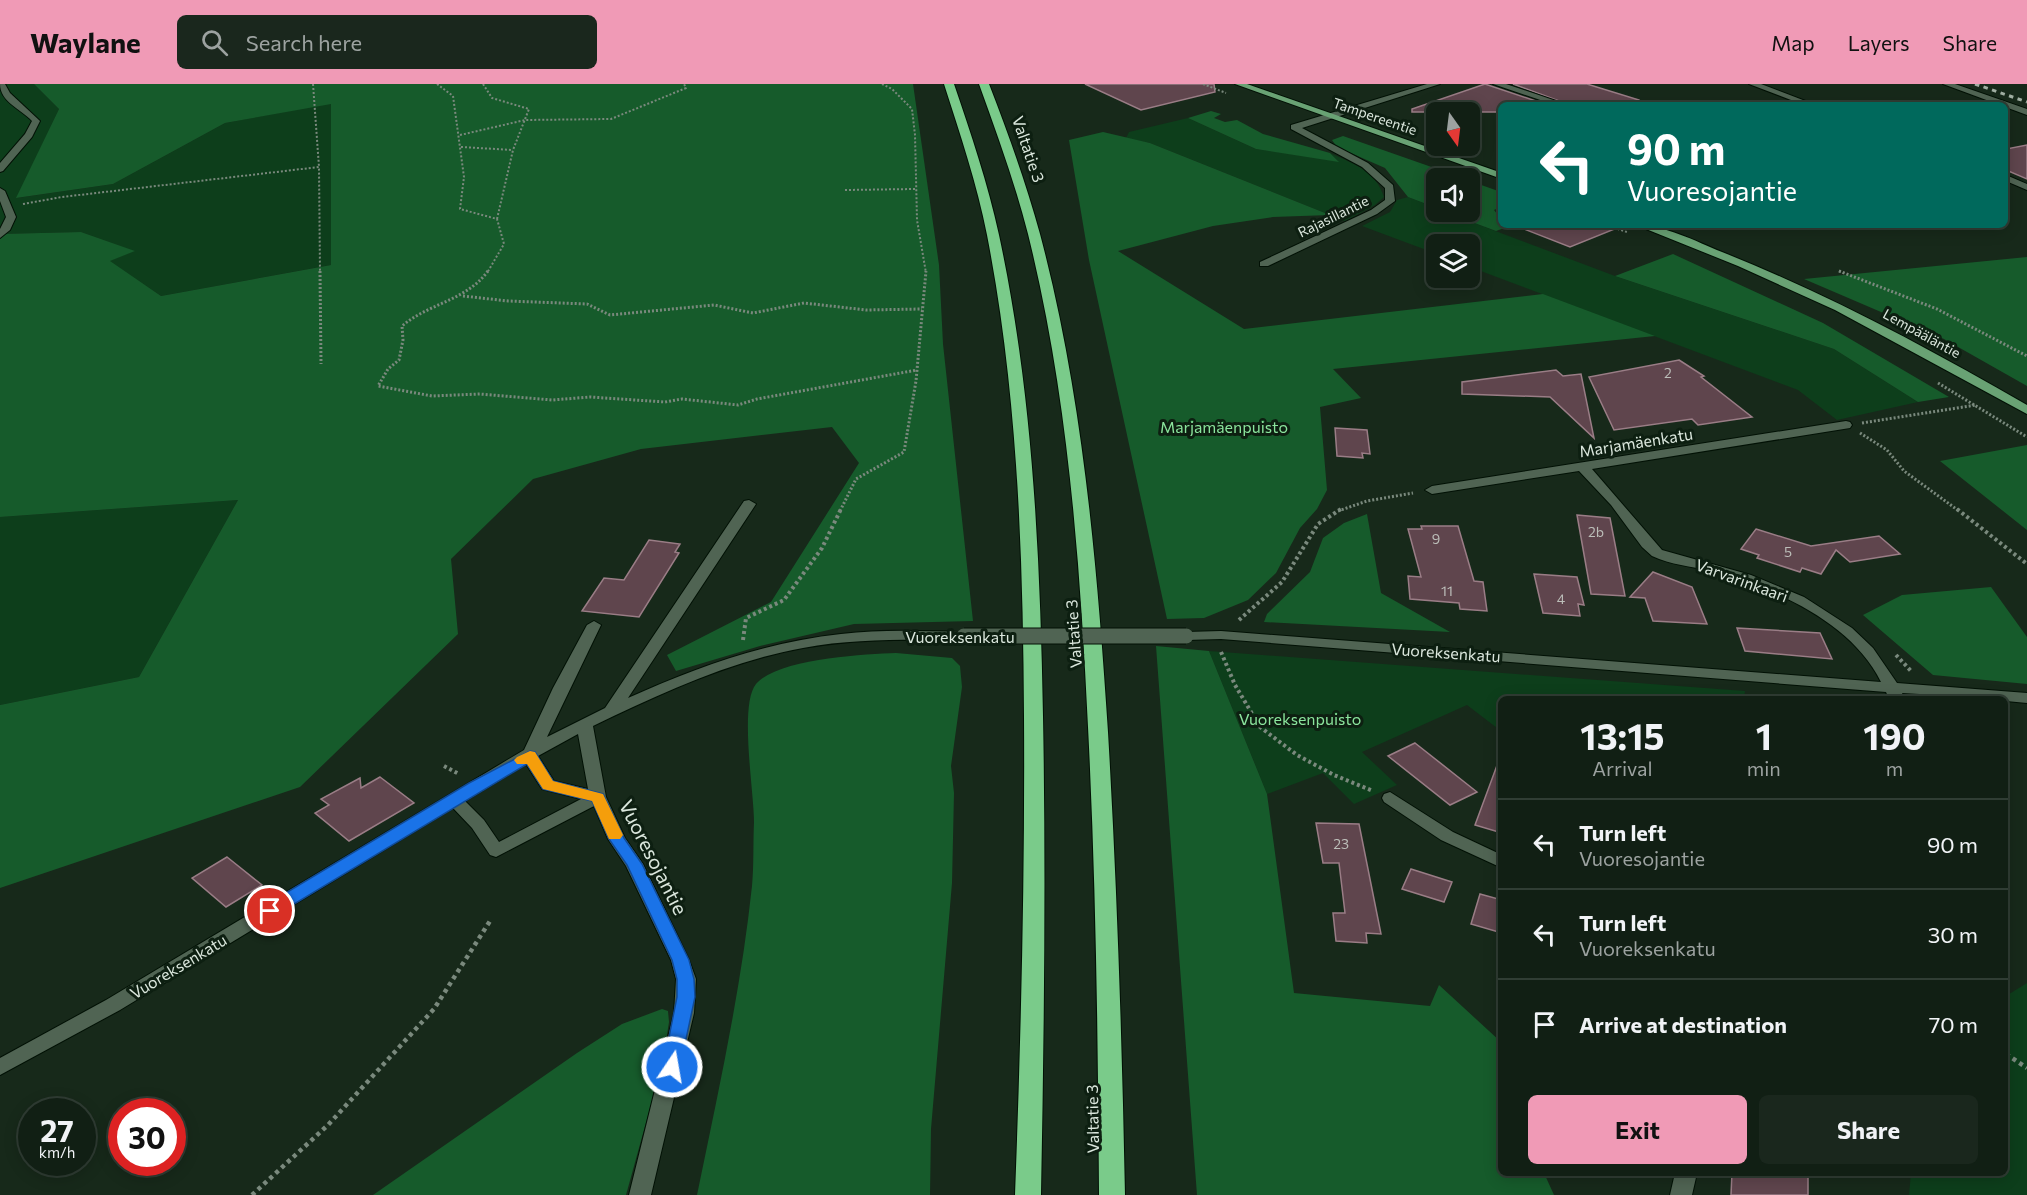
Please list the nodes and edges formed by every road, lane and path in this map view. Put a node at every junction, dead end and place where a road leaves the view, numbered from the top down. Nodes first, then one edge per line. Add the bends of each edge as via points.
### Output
1 (1, 84) edge
2 (313, 84) edge
3 (437, 84) edge
4 (483, 84) edge
5 (684, 84) edge
6 (882, 84) edge
7 (949, 84) edge
8 (984, 84) edge
9 (1239, 84) edge
10 (1436, 84) edge
11 (1497, 84) edge
12 (1753, 84) edge
13 (1947, 84) edge
14 (1554, 102) edge
15 (1804, 102) edge
16 (1998, 102) edge
17 (2008, 105) edge
18 (2027, 112) edge
19 (1332, 117) junction
20 (525, 120) junction
21 (460, 135) junction
22 (461, 147) junction
23 (513, 150) junction
24 (319, 167) junction
25 (0, 169) edge
26 (1498, 175) edge
27 (2008, 179) edge
28 (2027, 187) edge
29 (915, 189) junction
30 (845, 190) dead end
31 (0, 191) edge
32 (10, 207) junction
33 (497, 219) junction
34 (1615, 228) edge
35 (1649, 228) edge
36 (1634, 234) dead end
37 (0, 235) edge
38 (1264, 264) dead end
39 (1839, 271) dead end
40 (462, 296) junction
41 (922, 309) junction
42 (2027, 356) edge
43 (321, 364) dead end
44 (917, 370) junction
45 (1936, 382) dead end
46 (1975, 405) junction
47 (2027, 410) edge
48 (1846, 425) junction
49 (2027, 437) edge
50 (1582, 467) junction
51 (1432, 490) joint
52 (749, 504) dead end
53 (2027, 564) edge
54 (594, 625) dead end
55 (1220, 641) junction
56 (738, 645) dead end
57 (1895, 693) edge
58 (1974, 696) edge
59 (2008, 697) edge
60 (2027, 698) edge
61 (611, 711) junction
62 (585, 724) junction
63 (530, 756) junction
64 (598, 797) junction
65 (1390, 798) joint
66 (455, 800) junction
67 (1498, 860) edge
68 (490, 921) dead end
69 (2008, 1055) edge
70 (0, 1067) edge
71 (2027, 1068) edge
72 (1685, 1176) edge
73 (252, 1195) edge
74 (640, 1195) edge
75 (1028, 1195) edge
76 (1112, 1195) edge
77 (1681, 1195) edge

1 - 25 street via 9,98 36,121
2 - 24 path
3 - 21 path via 453,96
4 - 20 path via 492,98 529,109
5 - 20 path via 686,88 611,119
6 - 29 path via 912,109
7 - 75 highway via 985,191 1004,286 1021,406 1032,602 1035,835
8 - 76 highway, Valtatie 3 via 1023,190 1047,285 1070,416 1090,601 1104,835
9 - 19 main road, Tampereentie
10 - 19 street
11 - 14 street
12 - 15 street
13 - 16 street
17 - 18 street
19 - 26 main road, Tampereentie
19 - 38 street, Rajasillantie via 1294,127 1376,173 1390,187 1390,201
20 - 21 path
20 - 23 path
21 - 22 path
22 - 23 path
22 - 33 path via 464,177 460,209
23 - 33 path
24 - 32 path via 62,197
24 - 43 path
27 - 28 street
29 - 30 path
29 - 41 path via 926,274
31 - 32 street
32 - 37 street via 10,225
33 - 40 path via 504,244 491,270
34 - 36 path
35 - 47 main road, Lempääläntie via 1799,287 1904,340
39 - 42 path via 1937,309
40 - 41 path via 587,304 610,315 714,305 753,313 804,303 866,310
40 - 44 path via 418,311 402,326 399,360 378,386 432,396 480,394 665,402 682,399 738,405
41 - 44 path
44 - 56 path via 904,452 856,479 822,548 784,600 746,618 743,640
45 - 46 path
46 - 48 path
46 - 49 path
48 - 50 street, Marjamäenkatu
48 - 53 path via 1887,450 1904,471
50 - 51 street, Marjamäenkatu
50 - 57 street, Varvarinkaari via 1610,494 1654,552 1745,577 1824,615 1879,664
51 - 55 path via 1388,496 1327,517 1305,542 1286,576
52 - 61 street
54 - 63 street
55 - 57 street, Vuoreksenkatu
55 - 61 street, Vuoreksenkatu, bridge via 1186,636 840,638 747,657
55 - 65 path via 1235,685 1260,727 1297,755
57 - 58 street, Vuoreksenkatu
59 - 60 street, Vuoreksenkatu
61 - 62 street, Vuoreksenkatu
62 - 63 street, Vuoreksenkatu
62 - 64 street
63 - 64 street, Vuoresojantie via 548,785
63 - 66 street, Vuoreksenkatu
64 - 66 street via 496,851
64 - 74 street, Vuoresojantie via 617,839 634,864 686,979 684,1013
65 - 67 street via 1447,836
66 - 70 street, Vuoreksenkatu via 113,1005
68 - 73 path via 434,1009 328,1125
69 - 71 path
72 - 77 street

